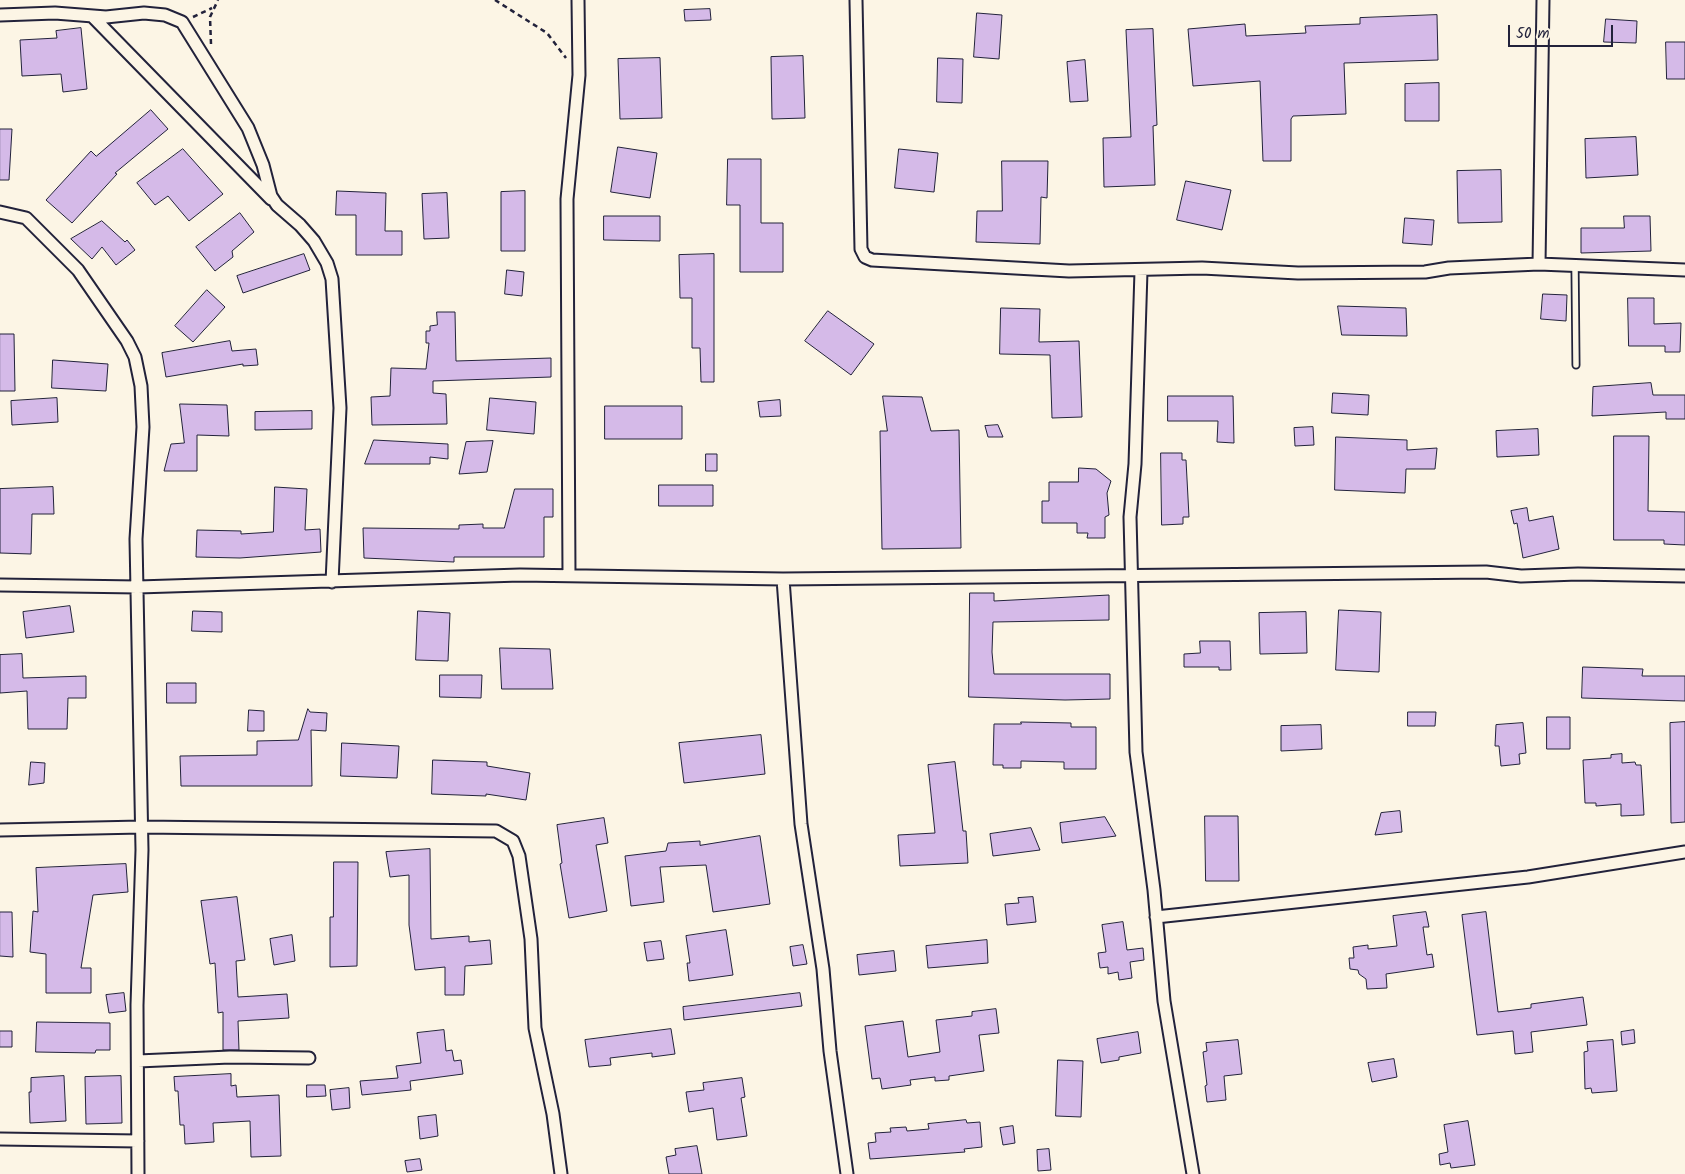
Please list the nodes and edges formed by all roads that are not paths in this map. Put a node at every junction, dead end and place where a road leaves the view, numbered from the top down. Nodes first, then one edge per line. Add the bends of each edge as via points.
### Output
1 (578, 0) edge
2 (856, 0) edge
3 (1543, 0) edge
4 (0, 14) edge
5 (92, 16) junction
6 (276, 205) junction
7 (0, 212) edge
8 (1539, 264) junction
9 (1575, 266) junction
10 (1685, 270) edge
11 (1141, 271) junction
12 (1576, 365) dead end
13 (569, 575) junction
14 (1130, 576) junction
15 (1685, 576) edge
16 (783, 579) junction
17 (332, 582) junction
18 (0, 585) edge
19 (138, 587) junction
20 (141, 827) junction
21 (0, 830) edge
22 (1685, 852) edge
23 (1156, 918) junction
24 (309, 1058) dead end
25 (138, 1061) junction
26 (0, 1139) edge
27 (138, 1141) junction
28 (138, 1174) edge
29 (561, 1174) edge
30 (847, 1174) edge
31 (1193, 1174) edge

1 - 13 street via 579,74 567,199
2 - 11 street via 861,249 865,257 872,260 1068,271
3 - 8 street
4 - 5 street
5 - 6 street
5 - 6 street via 144,13 165,15 182,22 248,128
6 - 17 street via 314,241 327,262 332,279 340,408
7 - 19 street via 26,218 78,270 127,341 134,357 141,386 143,427 136,539
8 - 9 street
8 - 11 street via 1425,272 1298,273 1202,268
9 - 10 street
9 - 12 lane
11 - 14 street
13 - 16 street
13 - 17 street
14 - 15 street via 1486,572 1521,576
14 - 16 street
14 - 23 street via 1136,752
16 - 30 street via 801,824 823,969 830,1051
17 - 19 street
18 - 19 street
19 - 20 street
20 - 21 street
20 - 25 street
20 - 29 street via 496,831 513,841 519,856 531,939 535,1028 553,1114
22 - 23 street via 1528,877
23 - 31 street via 1164,1001
24 - 25 street
25 - 27 street
26 - 27 street
27 - 28 street

